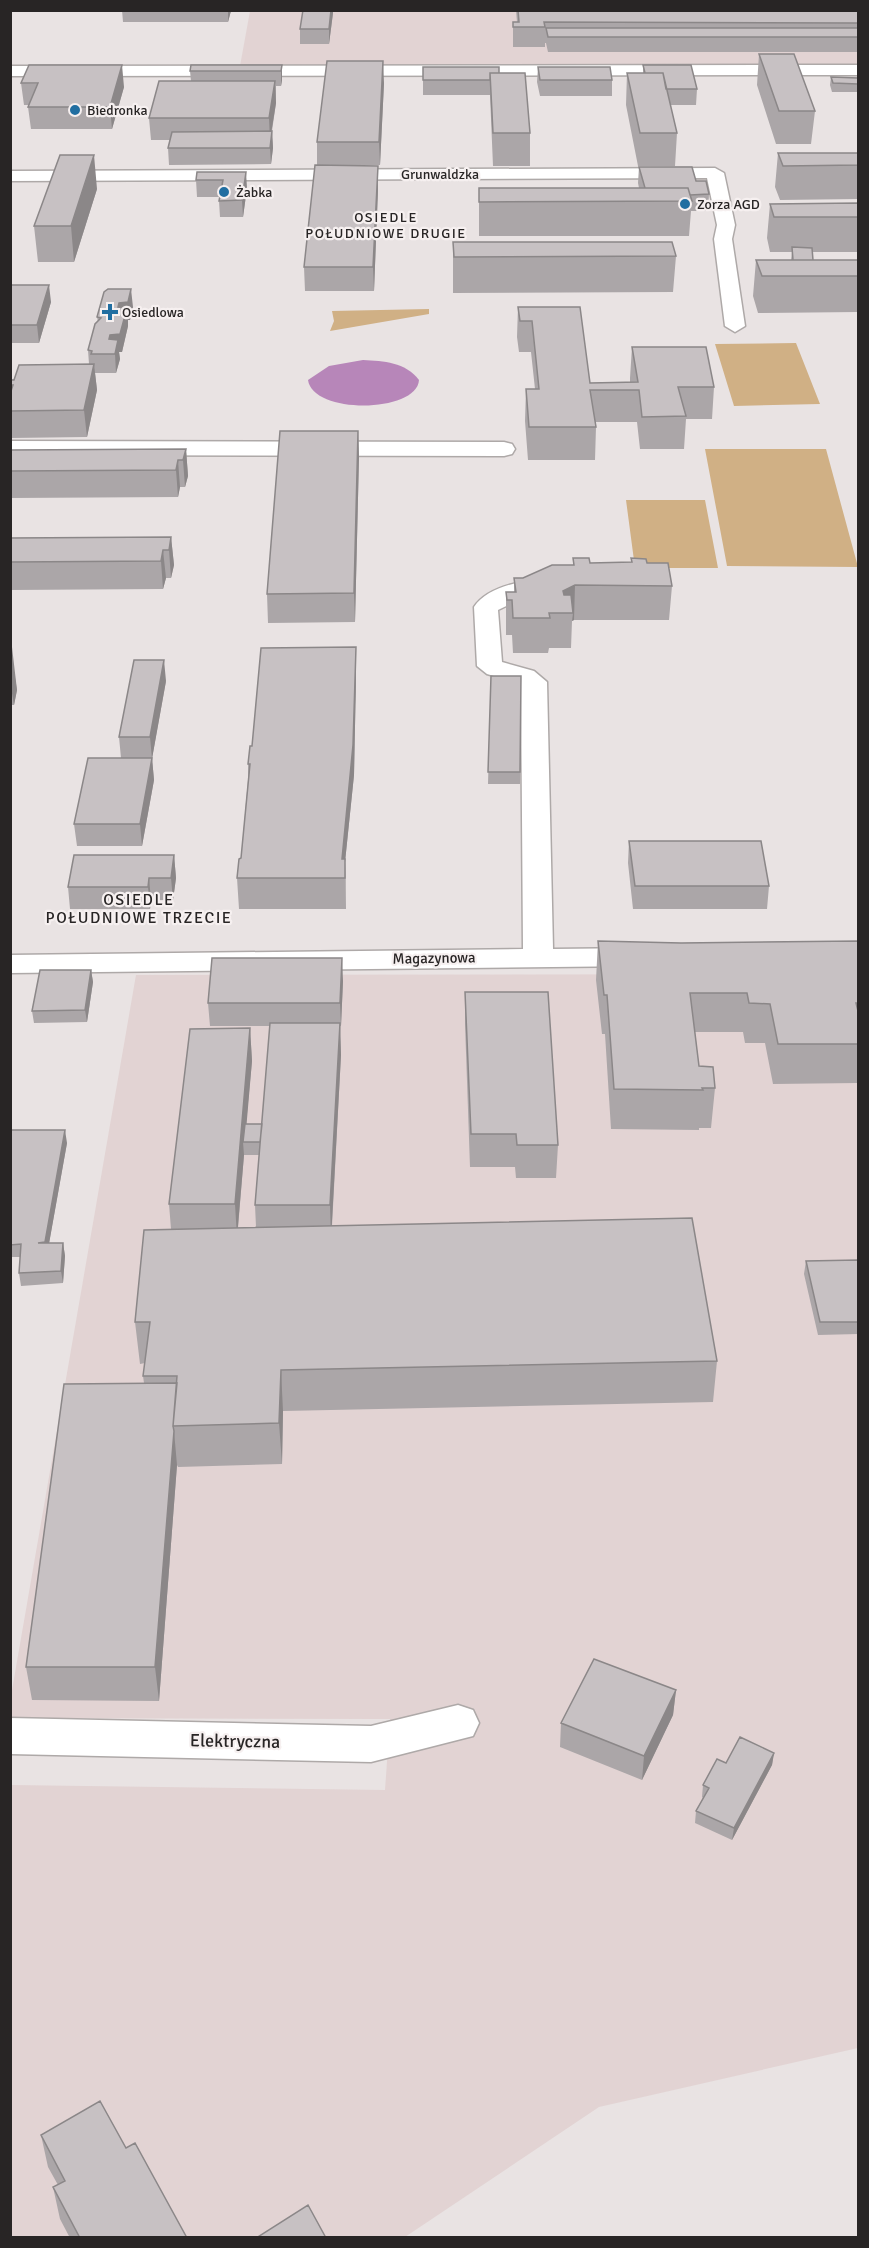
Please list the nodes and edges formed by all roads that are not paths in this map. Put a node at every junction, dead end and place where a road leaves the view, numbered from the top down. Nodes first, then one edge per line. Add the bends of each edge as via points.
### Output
1 (858, 70) edge
2 (10, 71) edge
3 (10, 176) edge
4 (735, 326) dead end
5 (10, 448) edge
6 (504, 449) dead end
7 (588, 585) edge
8 (537, 956) junction
9 (668, 957) edge
10 (10, 964) edge
11 (458, 1723) dead end
12 (10, 1736) edge

1 - 2 street
3 - 4 street, Grunwaldzka via 715,173 726,225 723,239
5 - 6 street
7 - 8 street via 542,585 507,593 486,607 490,666 528,676 534,682
8 - 9 street, Magazynowa
8 - 10 street, Magazynowa
11 - 12 street, Elektryczna via 371,1744

